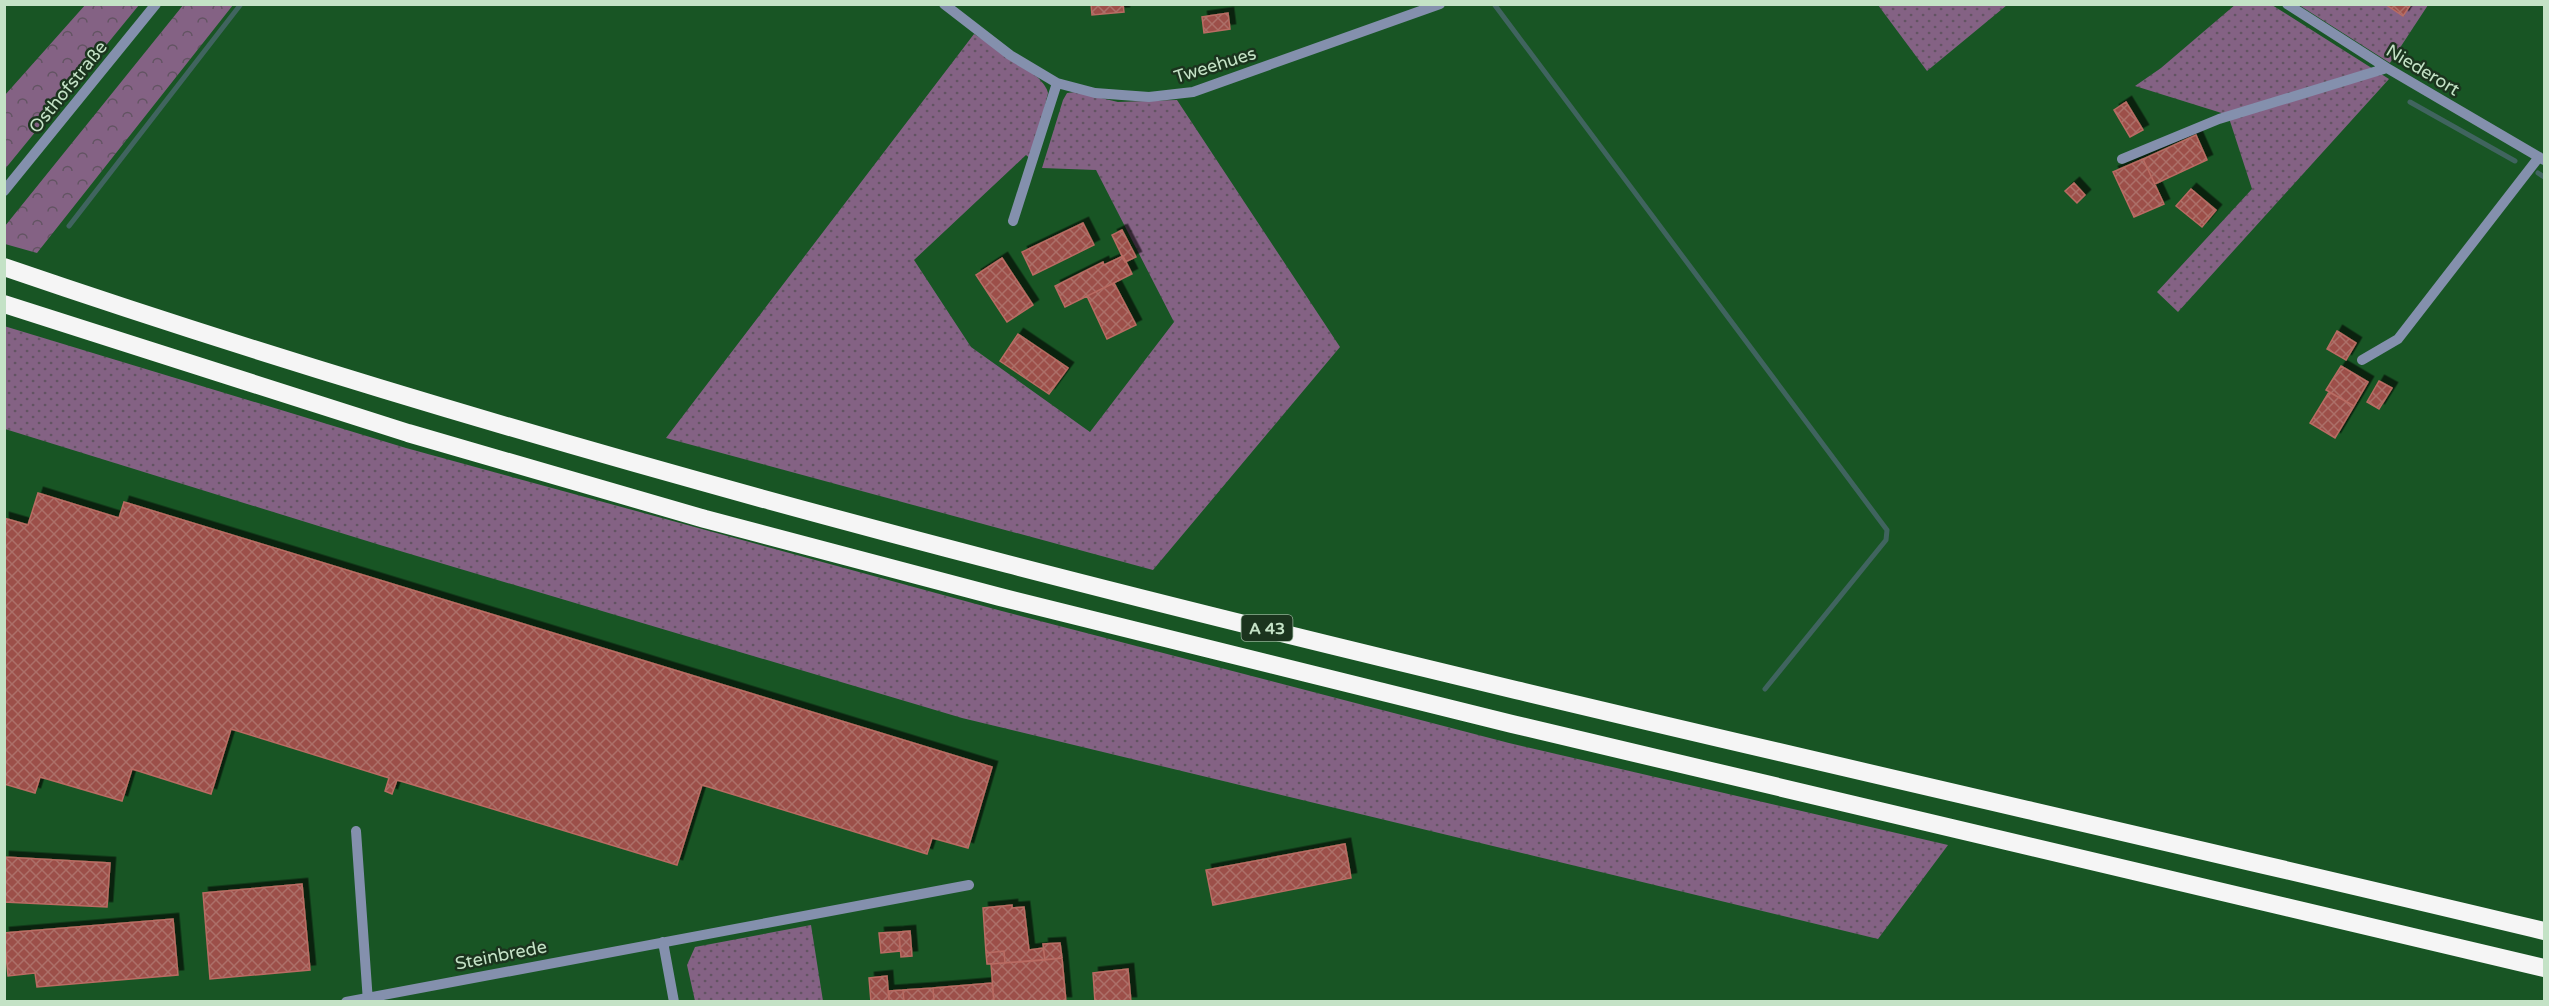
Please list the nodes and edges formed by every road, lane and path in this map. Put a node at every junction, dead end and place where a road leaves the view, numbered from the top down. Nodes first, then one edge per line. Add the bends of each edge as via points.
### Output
1 (156, 4) edge
2 (944, 4) edge
3 (1440, 4) edge
4 (2287, 4) edge
5 (2387, 68) junction
6 (1057, 83) junction
7 (2542, 158) edge
8 (2122, 159) dead end
9 (6, 190) edge
10 (1013, 221) dead end
11 (4, 267) edge
12 (4, 304) edge
13 (2362, 360) dead end
14 (356, 831) dead end
15 (969, 885) dead end
16 (2544, 931) edge
17 (663, 942) junction
18 (2544, 968) edge
19 (368, 999) edge
20 (346, 1002) edge
21 (674, 1002) edge

1 - 9 street, Osthofstraße
2 - 6 street, Tweehues via 1010,55
3 - 6 street, Tweehues via 1173,96 1118,96
4 - 5 street, Niederort
5 - 7 street, Niederort
5 - 8 street via 2219,119
6 - 10 street
7 - 13 street via 2398,339
11 - 16 highway, A 43 via 417,399 1007,563 1518,690
12 - 18 highway, A 43 via 408,433 705,519 1000,597 1512,724
14 - 19 street
15 - 17 street, Steinbrede
17 - 19 street, Steinbrede
17 - 21 street
19 - 20 street, Steinbrede

